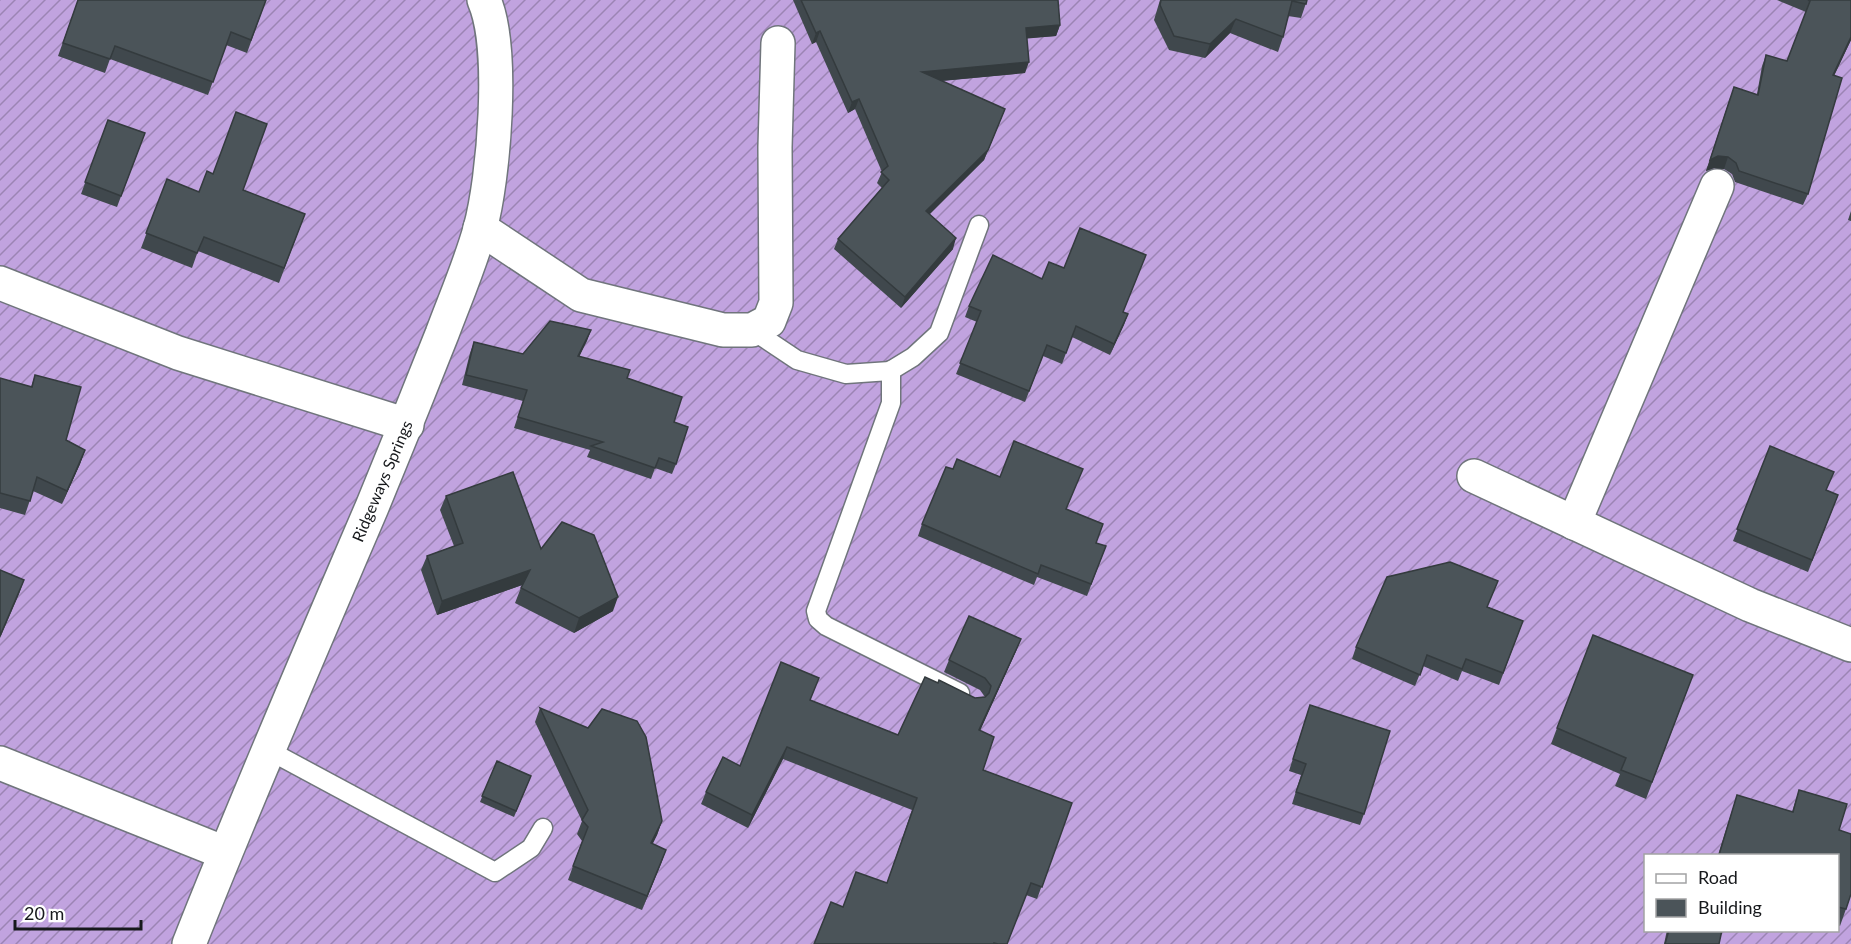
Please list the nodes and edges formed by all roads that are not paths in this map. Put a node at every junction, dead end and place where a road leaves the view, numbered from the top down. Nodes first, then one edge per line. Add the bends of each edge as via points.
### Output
1 (484, 0) edge
2 (778, 43) dead end
3 (1717, 186) dead end
4 (979, 225) dead end
5 (480, 228) junction
6 (0, 283) edge
7 (752, 330) junction
8 (891, 370) junction
9 (407, 425) junction
10 (1474, 476) dead end
11 (1574, 523) junction
12 (1851, 645) edge
13 (975, 700) edge
14 (268, 750) junction
15 (0, 763) edge
16 (543, 828) dead end
17 (225, 853) junction
18 (189, 944) edge

1 - 5 street, Ridgeways Springs via 494,54 493,138
2 - 7 street via 774,147 776,303 769,321
3 - 11 street
4 - 8 lane via 939,333 913,357
5 - 7 street via 581,295 723,330
5 - 9 street, Ridgeways Springs
6 - 9 street via 178,353
7 - 8 lane via 797,360 846,374
8 - 13 lane via 891,403 816,611 818,619 826,627
9 - 14 street, Ridgeways Springs
10 - 11 street
11 - 12 street via 1750,605
14 - 16 lane via 495,872 531,848
14 - 17 street, Ridgeways Springs
15 - 17 street
17 - 18 street, Ridgeways Springs

